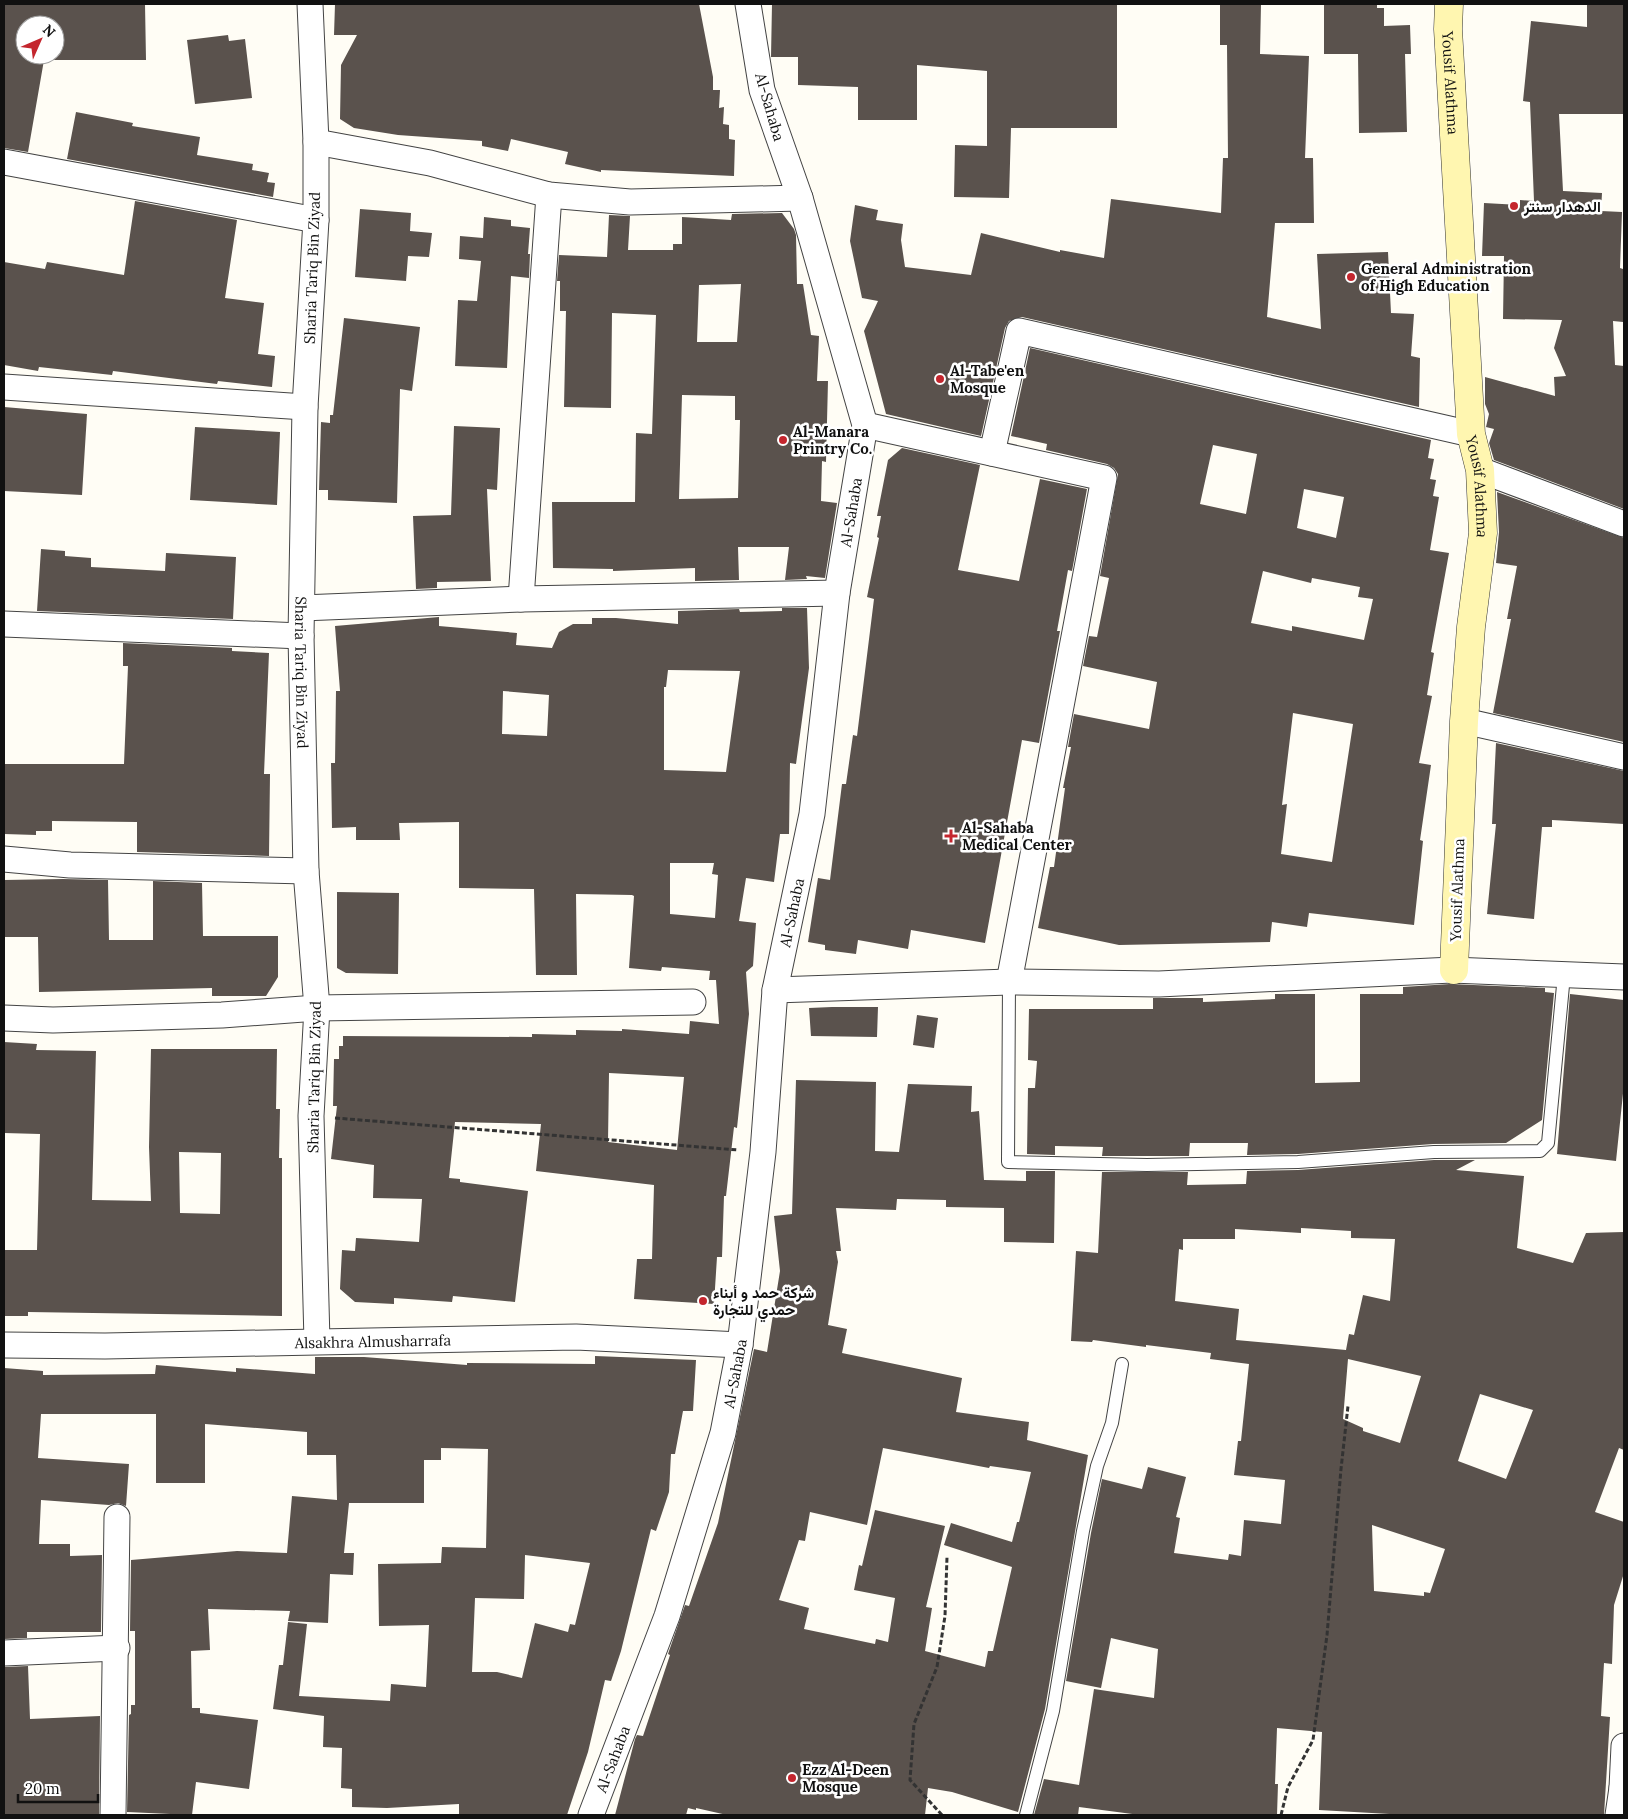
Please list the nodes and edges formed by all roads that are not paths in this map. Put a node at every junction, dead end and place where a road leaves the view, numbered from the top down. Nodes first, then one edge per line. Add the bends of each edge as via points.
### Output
1 (310, 4) edge
2 (748, 4) edge
3 (1449, 4) edge
4 (316, 142) junction
5 (4, 162) edge
6 (550, 195) junction
7 (800, 198) junction
8 (316, 220) junction
9 (4, 387) edge
10 (305, 407) junction
11 (865, 424) junction
12 (1471, 434) junction
13 (992, 453) junction
14 (1480, 470) junction
15 (1624, 524) edge
16 (837, 593) junction
17 (521, 599) junction
18 (302, 608) junction
19 (4, 624) edge
20 (301, 636) junction
21 (1464, 721) junction
22 (1624, 757) edge
23 (4, 859) edge
24 (306, 871) junction
25 (1454, 970) junction
26 (1564, 975) junction
27 (1624, 977) edge
28 (1010, 982) junction
29 (775, 990) junction
30 (693, 1002) dead end
31 (317, 1008) junction
32 (4, 1018) edge
33 (317, 1341) junction
34 (4, 1345) edge
35 (740, 1345) junction
36 (1122, 1364) dead end
37 (117, 1517) dead end
38 (117, 1648) junction
39 (4, 1653) edge
40 (1624, 1746) edge
41 (1623, 1787) edge
42 (113, 1815) edge
43 (591, 1815) edge
44 (1026, 1815) edge
45 (1618, 1815) edge

1 - 4 street, Sharia Tariq Bin Ziyad
2 - 7 street, Al-Sahaba via 762,90
3 - 12 street, Yousif Alathma
4 - 6 street via 430,163
4 - 8 street, Sharia Tariq Bin Ziyad
5 - 8 street
6 - 7 street via 630,202
6 - 17 street
7 - 11 street, Al-Sahaba
8 - 10 street, Sharia Tariq Bin Ziyad
9 - 10 street
10 - 18 street, Sharia Tariq Bin Ziyad
11 - 13 street
11 - 16 street, Al-Sahaba
12 - 13 street via 1019,331
12 - 14 street, Yousif Alathma
13 - 28 street via 1104,478
14 - 15 street
14 - 21 street, Yousif Alathma via 1483,533
16 - 17 street
16 - 29 street, Al-Sahaba via 812,814
17 - 18 street
18 - 20 street, Sharia Tariq Bin Ziyad
19 - 20 street
20 - 24 street, Sharia Tariq Bin Ziyad
21 - 22 street
21 - 25 street, Yousif Alathma
23 - 24 street via 70,865
24 - 31 street, Sharia Tariq Bin Ziyad
25 - 26 street
25 - 28 street via 1159,984
26 - 27 street
26 - 28 lane via 1548,1143 1540,1151 1434,1152 1298,1162 1147,1165 1008,1162
28 - 29 street
29 - 35 street, Al-Sahaba via 764,1152
30 - 31 street
31 - 32 street via 222,1015 53,1020
31 - 33 street, Sharia Tariq Bin Ziyad via 311,1116
33 - 34 street, Alsakhra Almusharrafa
33 - 35 street, Alsakhra Almusharrafa via 576,1337
35 - 43 street, Al-Sahaba via 723,1433 668,1616
36 - 44 lane via 1112,1423 1097,1466 1082,1530 1053,1711
37 - 38 street
38 - 39 street
38 - 42 street
40 - 41 street
41 - 45 street

